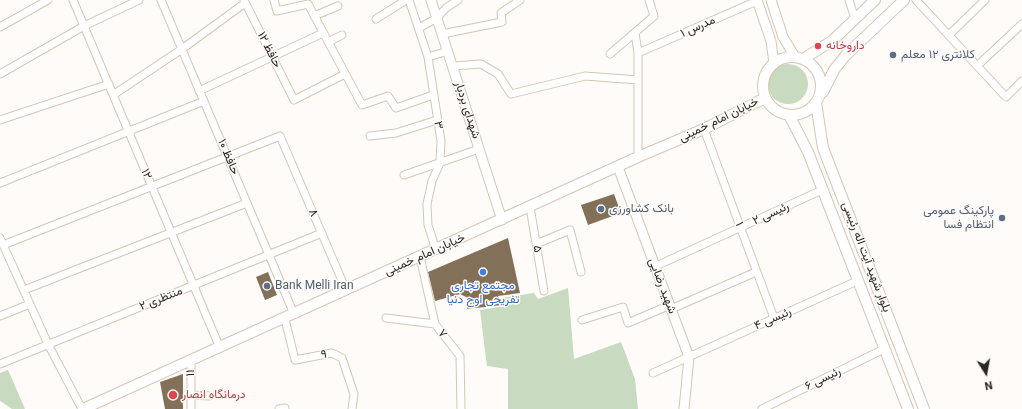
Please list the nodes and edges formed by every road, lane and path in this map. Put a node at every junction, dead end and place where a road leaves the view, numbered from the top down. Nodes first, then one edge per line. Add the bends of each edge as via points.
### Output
1 (48, 0) edge
2 (73, 0) edge
3 (139, 0) edge
4 (162, 0) edge
5 (274, 0) edge
6 (406, 0) edge
7 (409, 0) edge
8 (431, 0) edge
9 (458, 0) edge
10 (520, 0) edge
11 (649, 0) edge
12 (757, 0) edge
13 (771, 0) edge
14 (849, 0) edge
15 (875, 0) edge
16 (904, 0) edge
17 (916, 0) edge
18 (985, 0) edge
19 (244, 1) edge
20 (338, 6) dead end
21 (314, 16) junction
22 (376, 18) dead end
23 (437, 18) junction
24 (855, 20) junction
25 (1022, 24) edge
26 (84, 26) junction
27 (0, 27) edge
28 (419, 28) junction
29 (323, 33) junction
30 (635, 33) junction
31 (442, 34) junction
32 (342, 35) dead end
33 (949, 35) junction
34 (328, 42) junction
35 (182, 49) junction
36 (448, 51) junction
37 (638, 53) junction
38 (610, 54) dead end
39 (272, 57) junction
40 (428, 57) junction
41 (799, 58) junction
42 (774, 63) junction
43 (453, 66) junction
44 (977, 66) junction
45 (0, 74) edge
46 (345, 74) junction
47 (638, 80) junction
48 (1022, 81) edge
49 (109, 84) junction
50 (199, 91) junction
51 (113, 95) junction
52 (433, 95) junction
53 (765, 98) junction
54 (818, 100) junction
55 (204, 101) junction
56 (789, 115) junction
57 (0, 120) edge
58 (437, 120) junction
59 (704, 129) junction
60 (128, 131) junction
61 (370, 136) dead end
62 (479, 149) junction
63 (227, 156) junction
64 (638, 157) junction
65 (440, 163) junction
66 (618, 167) junction
67 (404, 175) dead end
68 (0, 183) edge
69 (152, 186) junction
70 (822, 190) junction
71 (247, 202) junction
72 (530, 207) junction
73 (502, 220) junction
74 (740, 228) junction
75 (171, 232) junction
76 (322, 233) junction
77 (0, 238) edge
78 (536, 244) junction
79 (3, 245) junction
80 (436, 250) junction
81 (269, 255) junction
82 (420, 257) junction
83 (654, 267) junction
84 (581, 272) dead end
85 (756, 272) junction
86 (857, 281) junction
87 (194, 286) junction
88 (24, 290) junction
89 (346, 290) junction
90 (544, 291) dead end
91 (30, 304) junction
92 (671, 307) junction
93 (294, 314) junction
94 (0, 316) edge
95 (386, 318) dead end
96 (774, 318) junction
97 (284, 319) junction
98 (582, 320) dead end
99 (435, 324) junction
100 (48, 344) junction
101 (220, 348) junction
102 (884, 349) junction
103 (689, 356) junction
104 (191, 361) junction
105 (0, 364) edge
106 (653, 373) dead end
107 (191, 395) junction
108 (210, 396) dead end
109 (82, 409) edge
110 (191, 409) edge
111 (352, 409) edge
112 (461, 409) edge
113 (684, 409) edge
114 (762, 409) edge
115 (908, 409) edge
116 (924, 409) edge

1 - 27 street
2 - 26 street, ۱۲
3 - 26 street
4 - 35 street, حافظ ۱۰
5 - 21 street via 277,11 308,4
6 - 22 street
7 - 28 street, ۳
8 - 23 street, شهدای بردبار
9 - 23 street
10 - 31 street via 501,14 502,22
11 - 30 street via 654,16
12 - 37 street, مدرس ۱
12 - 42 street via 771,41
13 - 41 street via 783,37
14 - 24 street
15 - 24 main road
16 - 54 main road via 846,55 834,70
17 - 33 street
18 - 33 street
19 - 35 street
19 - 39 street, حافظ ۱۲
20 - 21 street
21 - 29 street
23 - 28 street
23 - 31 street, شهدای بردبار
24 - 41 main road via 832,41
25 - 44 street
26 - 45 street
26 - 49 street, ۱۲
28 - 40 street, ۳
29 - 34 street
29 - 39 street
30 - 37 street
30 - 38 street
31 - 36 street, شهدای بردبار
32 - 34 street
33 - 44 street
34 - 46 street
35 - 50 street, حافظ ۱۰
35 - 51 street
36 - 40 street
36 - 43 street, شهدای بردبار
37 - 47 street
39 - 46 street, حافظ ۱۲ via 294,100
39 - 50 street
40 - 52 street, ۳
41 - 42 main road via 788,57
41 - 54 main road via 815,68 819,74 822,89
42 - 53 main road via 765,76
43 - 47 street via 480,64 498,74 511,94 585,76
43 - 62 street, شهدای بردبار
44 - 48 street via 1006,96
46 - 52 street via 362,105 388,96 396,108
47 - 64 street
49 - 51 street, ۱۲
49 - 57 street
50 - 55 street, حافظ ۱۰
51 - 60 street, ۱۲
52 - 58 street, ۳
53 - 56 main road via 775,110
53 - 59 main road, خیابان امام خمینی
54 - 56 main road via 804,113
54 - 116 main road, بلوار شهید آیت اله رئیسی via 823,148
55 - 60 street
55 - 63 street, حافظ ۱۰
56 - 70 main road, بلوار شهید آیت اله رئیسی via 808,152
58 - 61 street via 396,133
58 - 65 street, ۳ via 441,141
59 - 64 main road, خیابان امام خمینی
59 - 74 street, ۱
60 - 68 street
60 - 69 street, ۱۲
62 - 65 street
62 - 73 street, شهدای بردبار
63 - 69 street
63 - 71 street, حافظ ۱۰
63 - 76 street, ۸ via 280,136
64 - 66 main road, خیابان امام خمینی
65 - 67 street
65 - 80 street, ۳ via 432,181 427,204 428,225
66 - 72 main road, خیابان امام خمینی
66 - 83 street, شهید رضایی
69 - 75 street, ۱۲
69 - 79 street
70 - 74 street, رئیسی ۲
70 - 86 main road, بلوار شهید آیت اله رئیسی
71 - 75 street
71 - 81 street, حافظ ۱۰
72 - 73 main road, خیابان امام خمینی
72 - 78 street, ۵
73 - 80 main road, خیابان امام خمینی
74 - 83 street, رئیسی ۲
74 - 85 street, ۱
75 - 87 street, ۱۲
75 - 88 street
76 - 81 street, منتظری ۲
76 - 89 street, ۸
77 - 79 street
78 - 84 street via 570,230
78 - 90 street, ۵
79 - 88 street
80 - 82 main road, خیابان امام خمینی
81 - 87 street, منتظری ۲
81 - 93 street, حافظ ۱۰
82 - 89 main road, خیابان امام خمینی
82 - 99 street, ۷
83 - 92 street, شهید رضایی
85 - 92 street
85 - 96 street, ۱
86 - 96 street, رئیسی ۴
86 - 102 main road, بلوار شهید آیت اله رئیسی
87 - 100 street, منتظری ۲
87 - 101 street, ۱۲
88 - 91 street
89 - 93 main road, خیابان امام خمینی
91 - 94 street
91 - 100 street
92 - 98 street via 628,324 623,306
92 - 103 street, شهید رضایی
93 - 97 main road, خیابان امام خمینی
95 - 99 street
96 - 103 street, رئیسی ۴
97 - 101 main road, خیابان امام خمینی
97 - 111 street, ۹ via 295,360 332,353 342,358 354,394
99 - 112 street, ۷ via 460,356
100 - 105 street, منتظری ۲
100 - 109 street
101 - 104 main road, خیابان امام خمینی
102 - 114 street, رئیسی ۶
102 - 115 main road, بلوار شهید آیت اله رئیسی
103 - 106 street, رئیسی ۴
103 - 113 street, شهید رضایی
104 - 107 street, ۱۱
104 - 109 main road, خیابان امام خمینی
107 - 108 street
107 - 110 street, ۱۱

